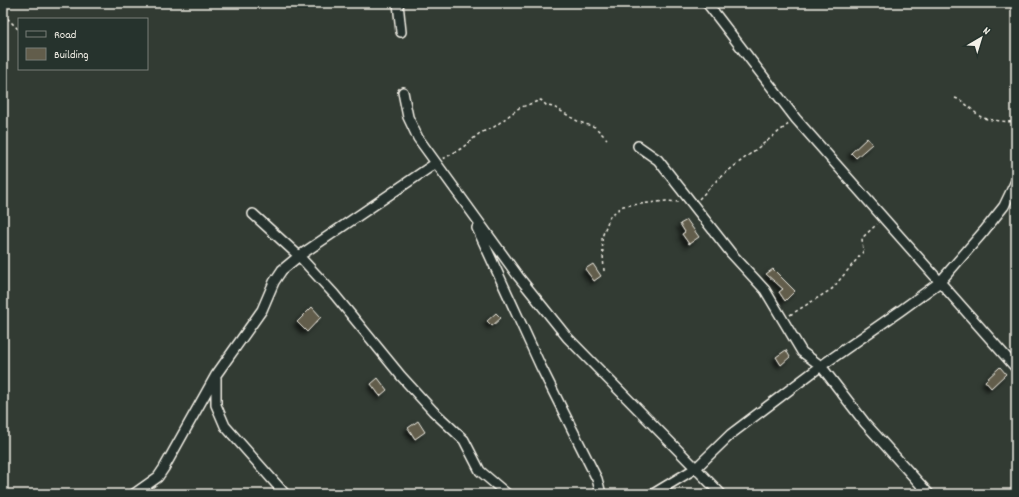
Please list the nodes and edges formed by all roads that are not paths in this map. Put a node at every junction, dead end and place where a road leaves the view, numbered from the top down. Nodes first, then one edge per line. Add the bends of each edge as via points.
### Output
1 (398, 3) edge
2 (707, 3) edge
3 (401, 32) dead end
4 (403, 92) dead end
5 (638, 146) dead end
6 (438, 167) junction
7 (1016, 181) edge
8 (253, 214) dead end
9 (299, 256) junction
10 (940, 282) junction
11 (821, 366) junction
12 (1016, 368) edge
13 (216, 375) junction
14 (696, 468) junction
15 (134, 494) edge
16 (284, 494) edge
17 (507, 494) edge
18 (601, 494) edge
19 (653, 494) edge
20 (721, 494) edge
21 (929, 494) edge

1 - 3 street
2 - 10 street via 796,118
4 - 6 street via 413,130
5 - 11 street via 658,160 731,253 765,290 802,352
6 - 9 street
6 - 14 street via 533,297 567,337
6 - 18 street via 477,229 541,367 597,479
7 - 10 street via 1004,206
8 - 9 street
9 - 13 street via 282,270 262,310
9 - 17 street via 401,376 464,440 480,471
10 - 11 street
10 - 12 street
11 - 14 street via 731,434
11 - 21 street via 865,423
13 - 15 street via 164,468 158,476
13 - 16 street via 216,405 225,426
14 - 19 street
14 - 20 street

